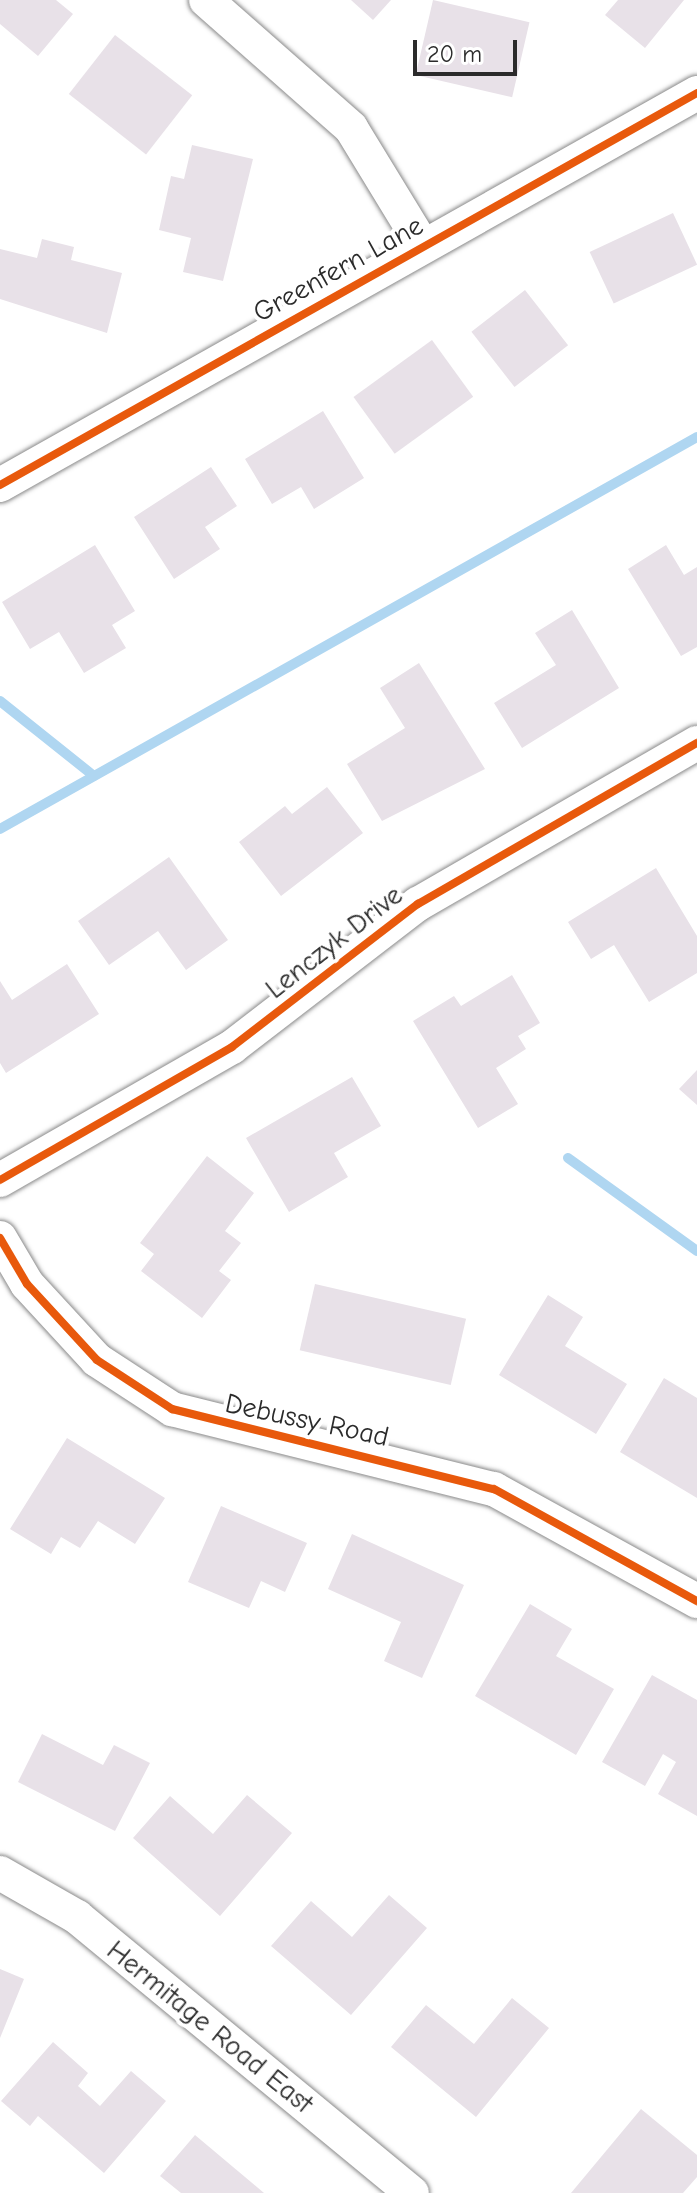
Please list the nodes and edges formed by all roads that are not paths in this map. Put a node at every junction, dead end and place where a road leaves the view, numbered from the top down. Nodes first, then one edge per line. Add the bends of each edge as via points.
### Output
1 (206, 0) edge
2 (697, 93) edge
3 (423, 246) junction
4 (5, 471) edge
5 (695, 749) edge
6 (0, 1180) edge
7 (0, 1238) edge
8 (697, 1601) edge
9 (0, 1873) edge
10 (412, 2193) edge

1 - 3 street via 351,128
2 - 3 street, Greenfern Lane
3 - 4 street, Greenfern Lane
5 - 6 street, Lenczyk Drive via 418,904 232,1047
7 - 8 street, Debussy Road via 27,1284 97,1360 172,1409 256,1436 420,1466 494,1489
9 - 10 street, Hermitage Road East via 77,1917

